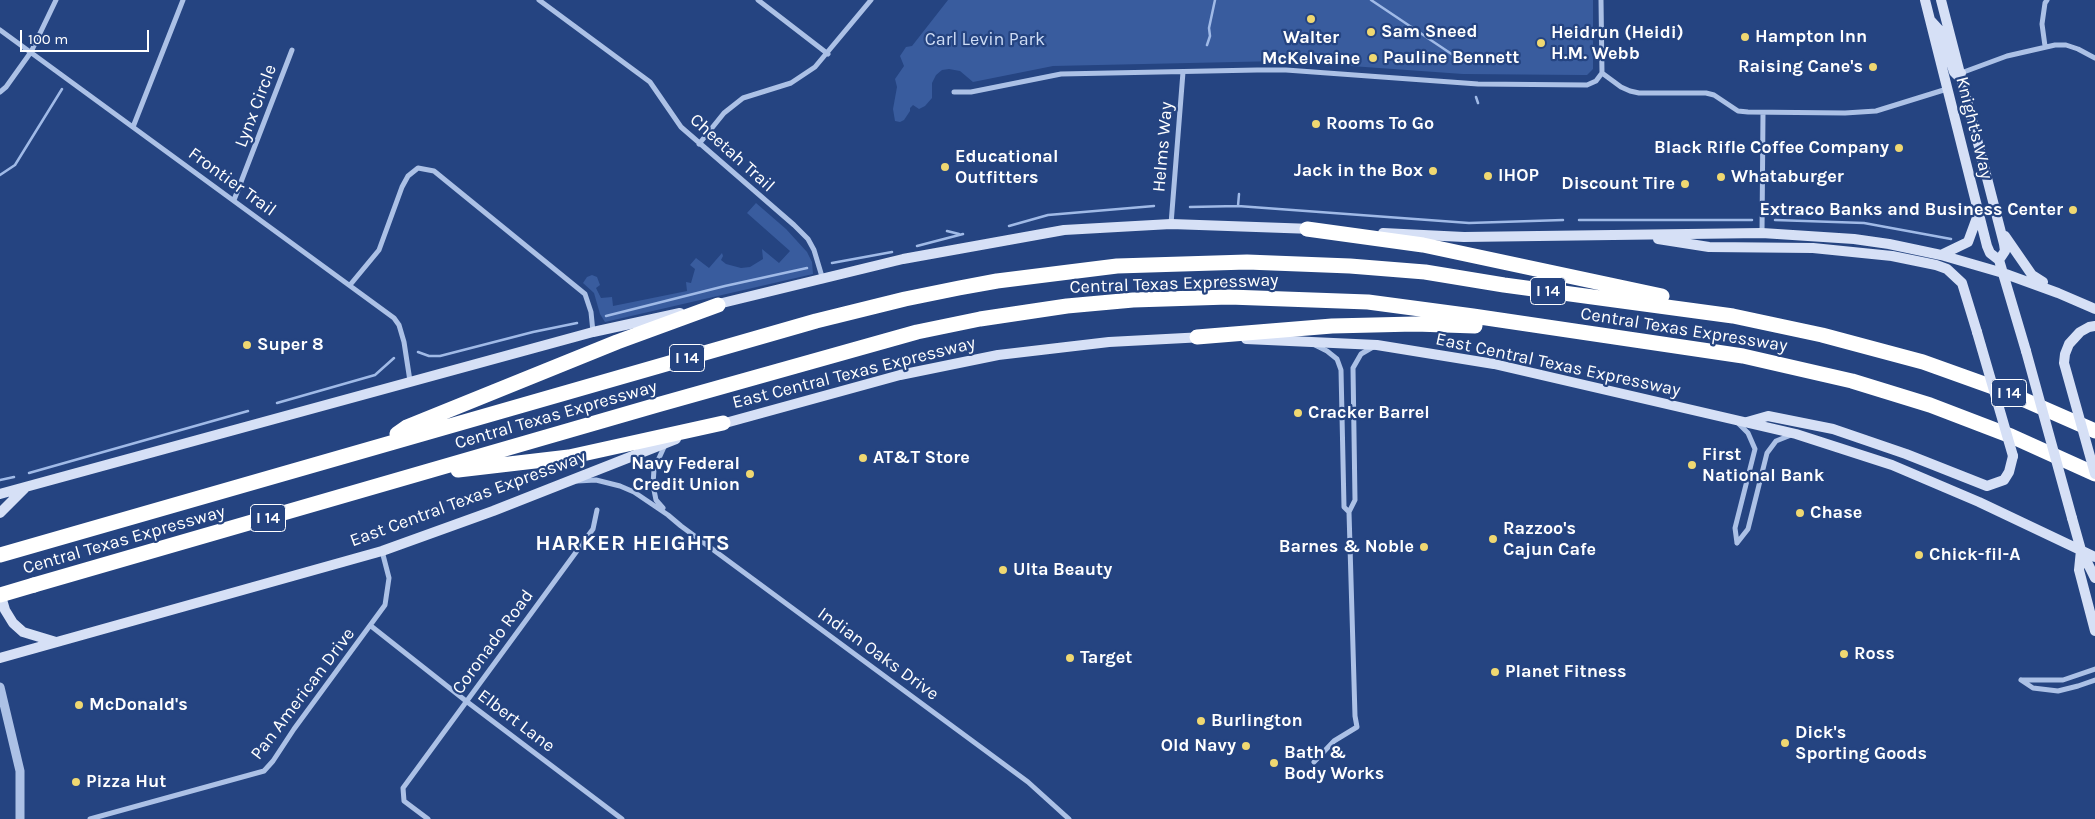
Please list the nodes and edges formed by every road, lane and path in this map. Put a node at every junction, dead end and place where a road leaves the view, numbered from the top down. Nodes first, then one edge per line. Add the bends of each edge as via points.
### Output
1 (56, 0) edge
2 (183, 0) edge
3 (539, 0) edge
4 (758, 0) edge
5 (871, 0) edge
6 (1602, 0) edge
7 (1924, 0) edge
8 (1941, 0) edge
9 (2047, 0) edge
10 (1929, 19) junction
11 (0, 30) edge
12 (2046, 46) junction
13 (292, 50) dead end
14 (31, 52) junction
15 (828, 54) junction
16 (2095, 58) edge
17 (1183, 72) junction
18 (1602, 72) junction
19 (1961, 73) junction
20 (1948, 89) junction
21 (0, 92) edge
22 (954, 92) dead end
23 (1763, 113) junction
24 (133, 127) junction
25 (700, 144) junction
26 (234, 200) junction
27 (1979, 211) junction
28 (1171, 224) junction
29 (1307, 229) junction
30 (2000, 229) junction
31 (1762, 233) junction
32 (1642, 235) junction
33 (1941, 255) junction
34 (1999, 260) junction
35 (2003, 273) junction
36 (823, 280) junction
37 (350, 285) junction
38 (2058, 293) junction
39 (718, 305) junction
40 (2095, 309) edge
41 (1733, 316) junction
42 (2095, 326) edge
43 (593, 332) junction
44 (1197, 337) junction
45 (1631, 339) junction
46 (1311, 342) junction
47 (1377, 345) junction
48 (410, 381) junction
49 (1733, 420) junction
50 (1746, 422) junction
51 (724, 423) junction
52 (2095, 431) edge
53 (1796, 434) junction
54 (666, 443) junction
55 (379, 445) junction
56 (2095, 474) edge
57 (415, 475) junction
58 (564, 482) junction
59 (26, 487) junction
60 (0, 494) edge
61 (597, 510) dead end
62 (1349, 512) junction
63 (0, 513) edge
64 (668, 515) junction
65 (2081, 550) junction
66 (382, 551) junction
67 (0, 555) edge
68 (2095, 557) edge
69 (2095, 578) edge
70 (0, 594) edge
71 (371, 626) junction
72 (2095, 631) edge
73 (57, 642) junction
74 (0, 658) edge
75 (2095, 670) edge
76 (2095, 680) edge
77 (0, 686) edge
78 (466, 701) junction
79 (1314, 762) dead end
80 (20, 819) edge
81 (90, 819) edge
82 (428, 819) edge
83 (622, 819) edge
84 (1069, 819) edge

1 - 14 street
2 - 24 street
3 - 25 street, Cheetah Trail via 650,82 681,127
4 - 15 street
5 - 15 street
6 - 18 street
7 - 10 main road, Knight's Way
8 - 19 main road, Knight's Way
9 - 12 street via 2042,24
10 - 19 main road via 1941,32 1954,72 1957,75
10 - 20 main road, Knight's Way
11 - 14 street, Frontier Trail
12 - 16 street via 2066,45
12 - 19 street
13 - 26 street, Lynx Circle
14 - 21 street
14 - 24 street, Frontier Trail
15 - 25 street via 791,83 753,94 733,104
17 - 18 street via 1286,70 1478,84 1587,86
17 - 22 street via 1062,74 971,92
17 - 28 street, Helms Way
18 - 23 street via 1630,91 1706,93 1738,111
19 - 30 main road, Knight's Way
20 - 23 street via 1876,110
20 - 27 main road, Knight's Way
23 - 31 street
24 - 26 street, Frontier Trail
25 - 36 street, Cheetah Trail via 808,239
26 - 37 street, Frontier Trail
27 - 33 main road via 1968,242
27 - 34 main road, Knight's Way via 1990,253
28 - 29 main road
28 - 36 main road via 1064,230 903,259
29 - 32 main road via 1464,237
29 - 41 highway via 1472,255 1716,307
30 - 34 main road, Knight's Way via 2005,251
30 - 38 main road via 2032,275
31 - 32 main road
31 - 33 main road via 1854,239
32 - 50 main road, bridge via 1709,247 1813,248 1892,256 1947,269 1962,283 2013,456 2004,480 1987,486 1833,429 1768,416
33 - 35 main road
34 - 35 main road, Knight's Way
35 - 38 main road
35 - 65 main road, Knight's Way, bridge
36 - 39 main road
37 - 43 street via 379,250 408,176 418,168 426,169 434,171 585,294
37 - 48 street, Frontier Trail via 394,318 399,326
38 - 40 main road
39 - 43 main road
39 - 55 highway via 407,427
41 - 52 highway, Central Texas Expressway / I 14 via 1923,362 2004,391
41 - 55 highway, Central Texas Expressway / I 14 via 1425,272 1310,263 1117,266 997,281 905,299 816,321
42 - 56 main road, bridge via 2080,332 2069,344 2064,363
43 - 48 main road
44 - 45 highway via 1332,326 1461,324 1610,343
44 - 46 main road, East Central Texas Expressway
44 - 51 main road, East Central Texas Expressway via 1109,342 998,355 900,375
45 - 56 highway, Central Texas Expressway / I 14 via 1743,356 1852,381 1930,405 2011,436
45 - 57 highway, Central Texas Expressway / I 14 via 1368,302 1229,297 1067,306 917,332
46 - 47 main road, East Central Texas Expressway
46 - 62 street via 1336,359 1341,370 1344,508
47 - 49 main road, East Central Texas Expressway via 1494,364
47 - 62 street via 1361,354 1353,368 1355,500
48 - 59 main road
49 - 50 main road, East Central Texas Expressway
49 - 53 street via 1748,433 1755,448 1735,528 1737,542 1748,529 1766,453 1776,441
50 - 53 main road, East Central Texas Expressway
51 - 54 main road, East Central Texas Expressway
51 - 57 highway via 569,458
53 - 65 main road, East Central Texas Expressway via 1892,465
54 - 58 main road, East Central Texas Expressway
54 - 64 street via 654,469 653,485 656,500
55 - 67 highway, Central Texas Expressway / I 14
57 - 70 highway, Central Texas Expressway / I 14, bridge
58 - 64 street via 596,480 620,486
58 - 66 main road, East Central Texas Expressway
59 - 60 main road
59 - 63 main road
61 - 78 street, Coronado Road via 593,530
62 - 79 street via 1357,727 1334,741
64 - 84 street, Indian Oaks Drive via 1028,782
65 - 68 main road, East Central Texas Expressway
65 - 69 main road
65 - 72 main road via 2079,570
66 - 71 street, Pan American Drive via 389,578 385,605
66 - 73 main road, East Central Texas Expressway
70 - 73 main road via 5,610 18,628
71 - 78 street, Elbert Lane
71 - 81 street, Pan American Drive via 264,771
73 - 74 main road, East Central Texas Expressway
75 - 76 street via 2063,680 2021,680 2033,688 2058,690
77 - 80 street via 20,772
78 - 82 street, Coronado Road via 403,788 404,801
78 - 83 street, Elbert Lane

